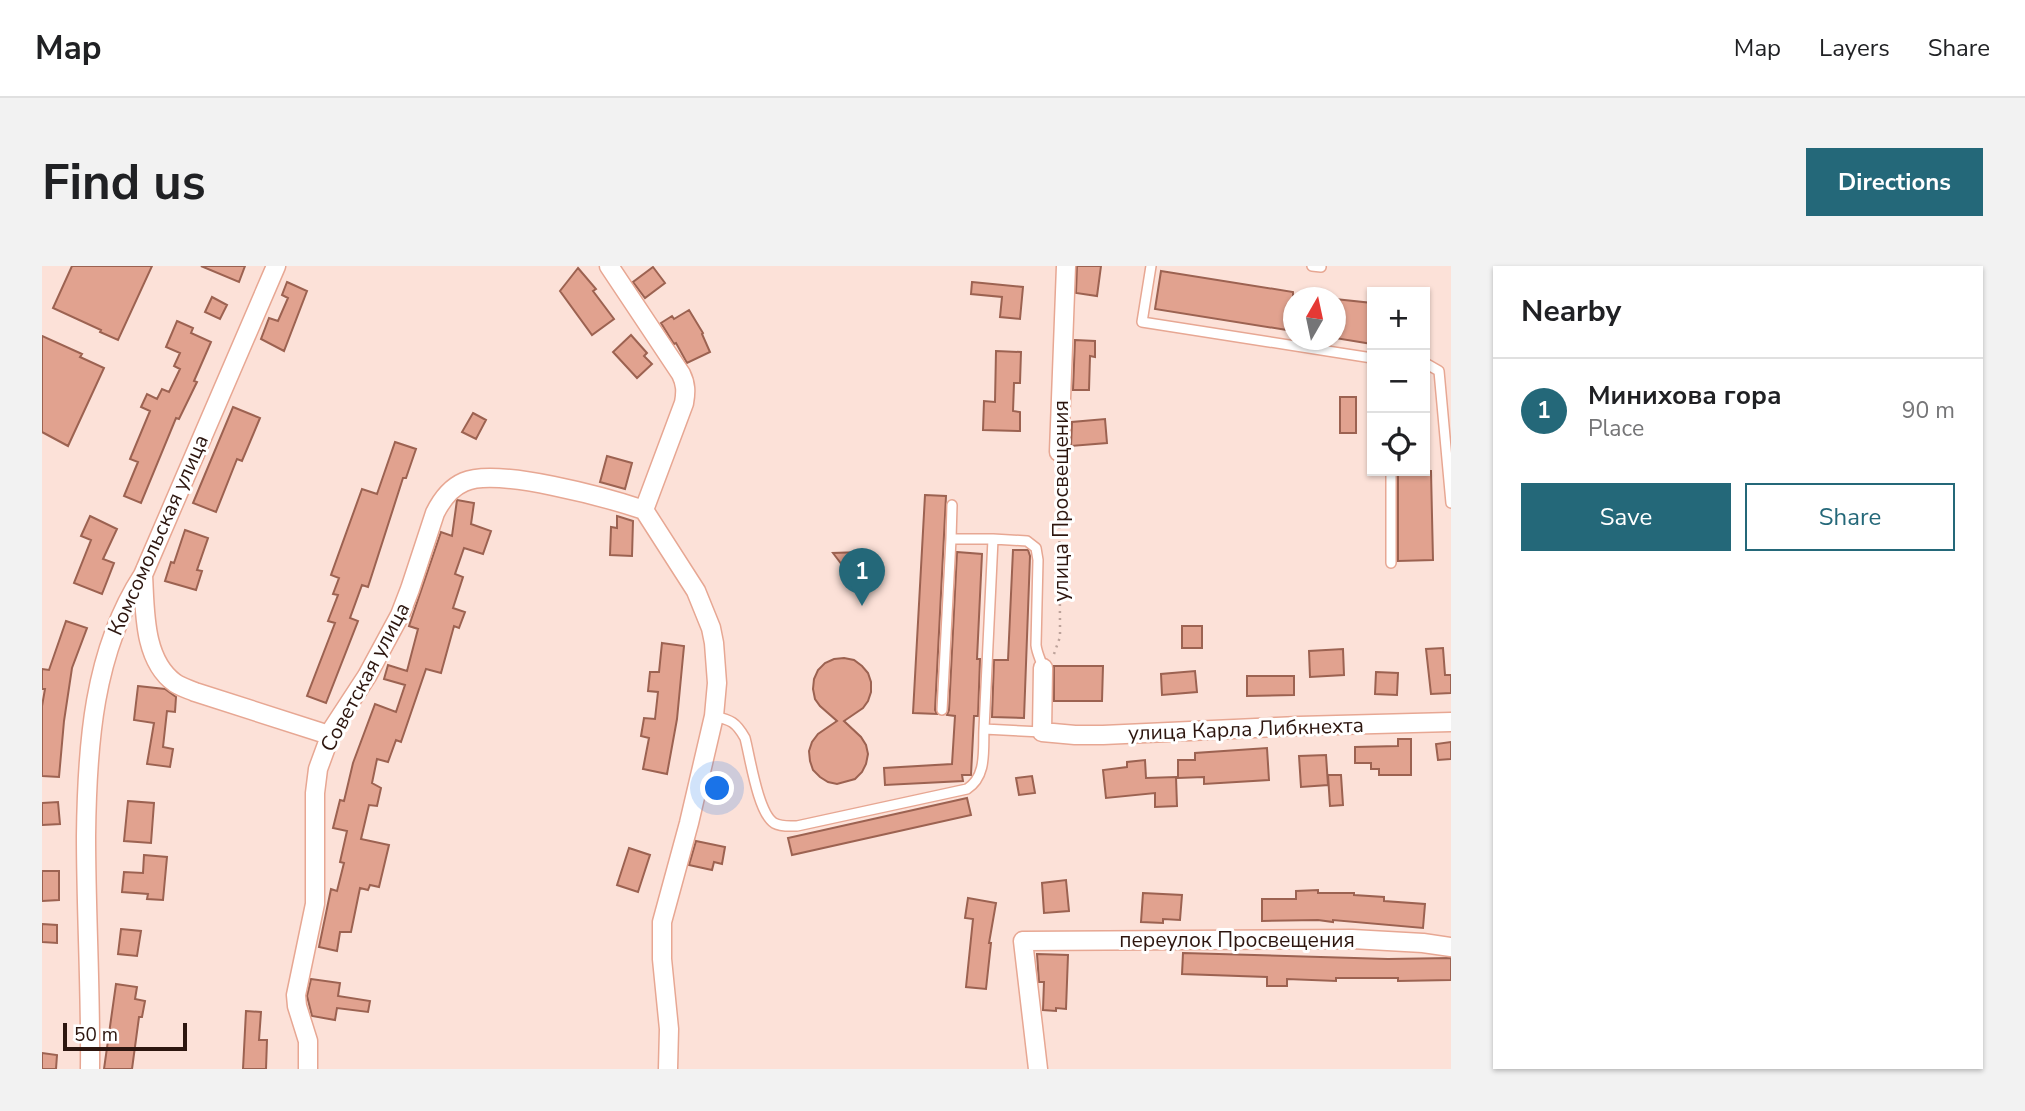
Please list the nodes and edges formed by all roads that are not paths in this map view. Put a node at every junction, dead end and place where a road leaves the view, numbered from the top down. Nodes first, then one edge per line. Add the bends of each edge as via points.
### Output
1 (276, 266) edge
2 (609, 266) edge
3 (1066, 266) edge
4 (1152, 266) edge
5 (1367, 357) edge
6 (1430, 366) edge
7 (1059, 452) road end
8 (1391, 476) edge
9 (1451, 503) edge
10 (952, 505) dead end
11 (644, 510) junction
12 (951, 539) junction
13 (993, 539) junction
14 (1391, 563) dead end
15 (143, 575) junction
16 (1043, 668) joint
17 (942, 710) dead end
18 (714, 716) junction
19 (1451, 722) edge
20 (984, 729) junction
21 (1042, 732) junction
22 (329, 735) junction
23 (1451, 947) edge
24 (308, 1041) junction
25 (90, 1069) edge
26 (308, 1069) edge
27 (323, 1069) edge
28 (668, 1069) edge
29 (1038, 1069) edge

1 - 15 street, Комсомольская улица
2 - 11 street via 681,374 686,391
3 - 7 street, улица Просвещения
4 - 5 lane via 1142,322
6 - 9 lane via 1439,370
8 - 14 lane
10 - 12 lane
11 - 18 street via 696,591 711,628 717,683
11 - 22 street, Советская улица via 506,478 477,478 454,488 435,513 392,631
12 - 13 lane
12 - 17 lane
13 - 16 lane via 1027,541 1036,548 1036,645
13 - 20 lane
15 - 22 street via 147,626 156,661 176,684
15 - 25 street, Комсомольская улица via 121,612 98,685 91,735 86,802
16 - 21 street
18 - 20 lane via 739,728 765,813 781,826 967,789 981,771
18 - 28 street via 662,922
19 - 21 street, улица Карла Либкнехта via 1103,736
20 - 21 lane
22 - 24 street, Советская улица via 318,768 313,912 297,985 297,1006
23 - 29 street, переулок Просвещения via 1352,939 1023,941
24 - 26 street, Советская улица
24 - 27 street

